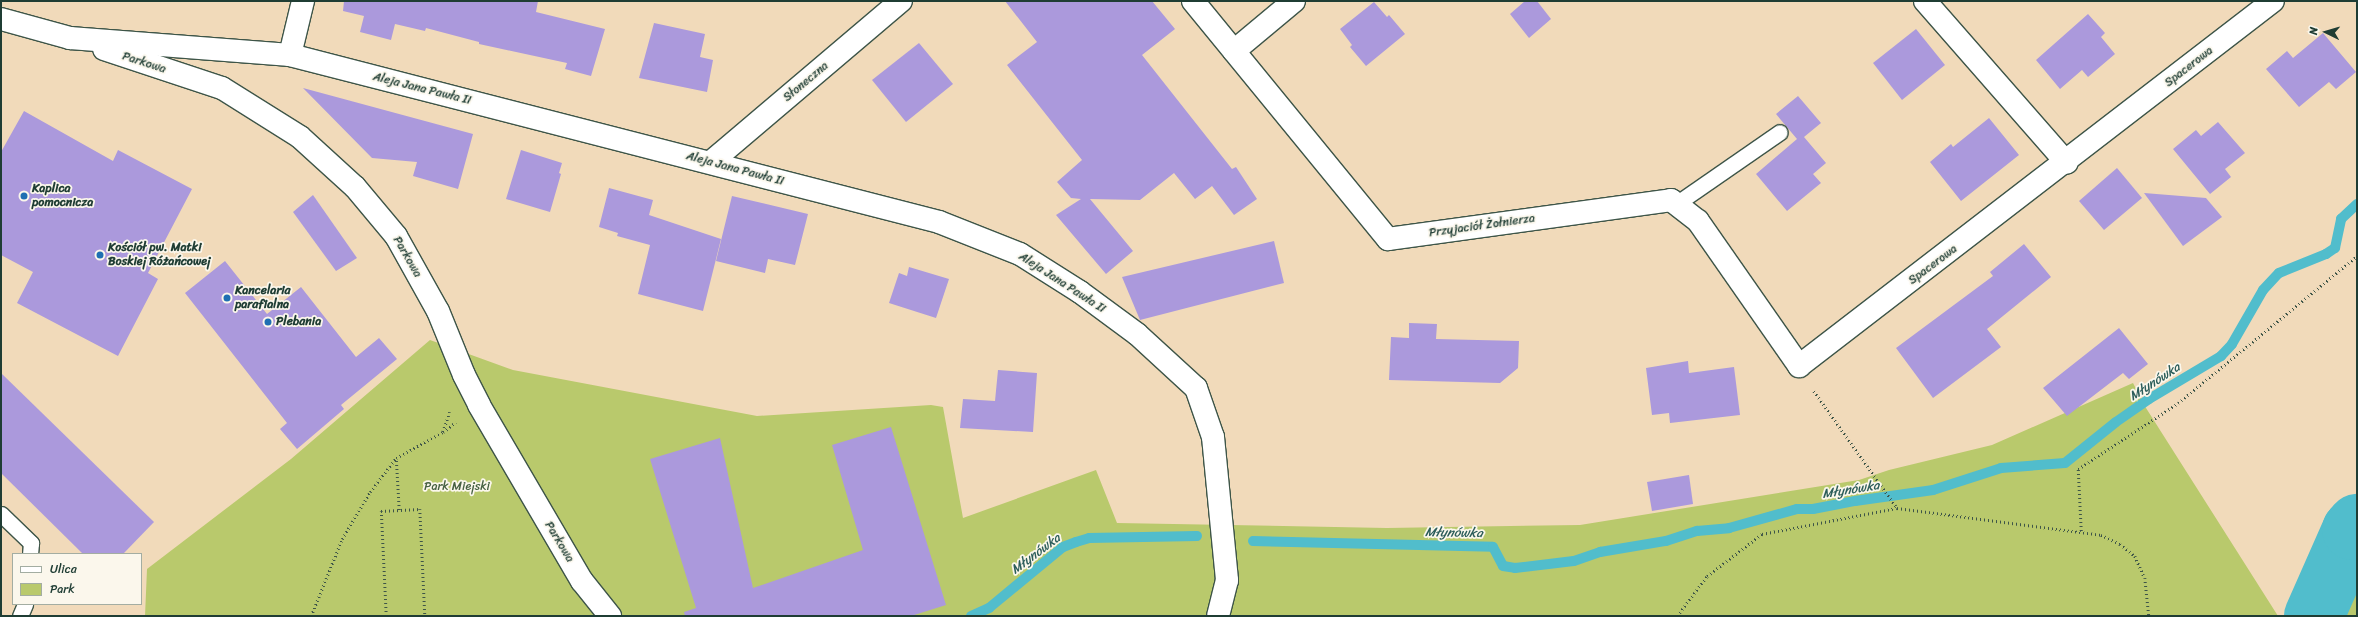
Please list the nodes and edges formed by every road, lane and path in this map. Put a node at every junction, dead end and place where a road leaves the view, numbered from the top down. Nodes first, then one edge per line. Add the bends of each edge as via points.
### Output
1 (303, 1) edge
2 (901, 1) edge
3 (1193, 1) edge
4 (1294, 1) edge
5 (1926, 1) edge
6 (2274, 1) edge
7 (1, 19) edge
8 (70, 38) junction
9 (1234, 51) junction
10 (290, 55) junction
11 (1780, 132) dead end
12 (711, 162) junction
13 (2066, 163) junction
14 (1676, 204) junction
15 (2357, 256) edge
16 (1799, 366) junction
17 (443, 432) dead end
18 (396, 458) junction
19 (1897, 508) junction
20 (399, 510) junction
21 (1, 514) edge
22 (2081, 531) junction
23 (30, 553) edge
24 (25, 605) edge
25 (20, 616) edge
26 (311, 616) edge
27 (386, 616) edge
28 (425, 616) edge
29 (610, 616) edge
30 (1218, 616) edge
31 (1677, 616) edge
32 (2149, 616) edge

1 - 10 street
2 - 12 street, Słoneczna
3 - 9 street, Przyjaciół Żołnierza
4 - 9 street
5 - 13 street
6 - 13 street, Spacerowa
7 - 8 street, Aleja Jana Pawła II
8 - 10 street, Aleja Jana Pawła II
8 - 29 street, Parkowa via 222,88 300,137 355,186 396,236 438,312 479,405 582,581
9 - 14 street, Przyjaciół Żołnierza via 1388,239 1671,200
10 - 12 street, Aleja Jana Pawła II
11 - 14 lane
12 - 30 street, Aleja Jana Pawła II via 939,222 1020,254 1080,292 1166,359 1196,388 1213,437 1227,580
13 - 16 street, Spacerowa
14 - 16 street via 1698,221
15 - 22 path via 2178,403 2078,469
16 - 19 path
17 - 18 path
18 - 20 path
18 - 26 path via 370,492 342,539
19 - 22 path
19 - 31 path via 1762,534 1707,576
20 - 27 path via 381,511
20 - 28 path via 420,509
21 - 23 lane via 31,543
22 - 32 path via 2101,535 2120,544 2135,556 2145,578
24 - 25 lane

